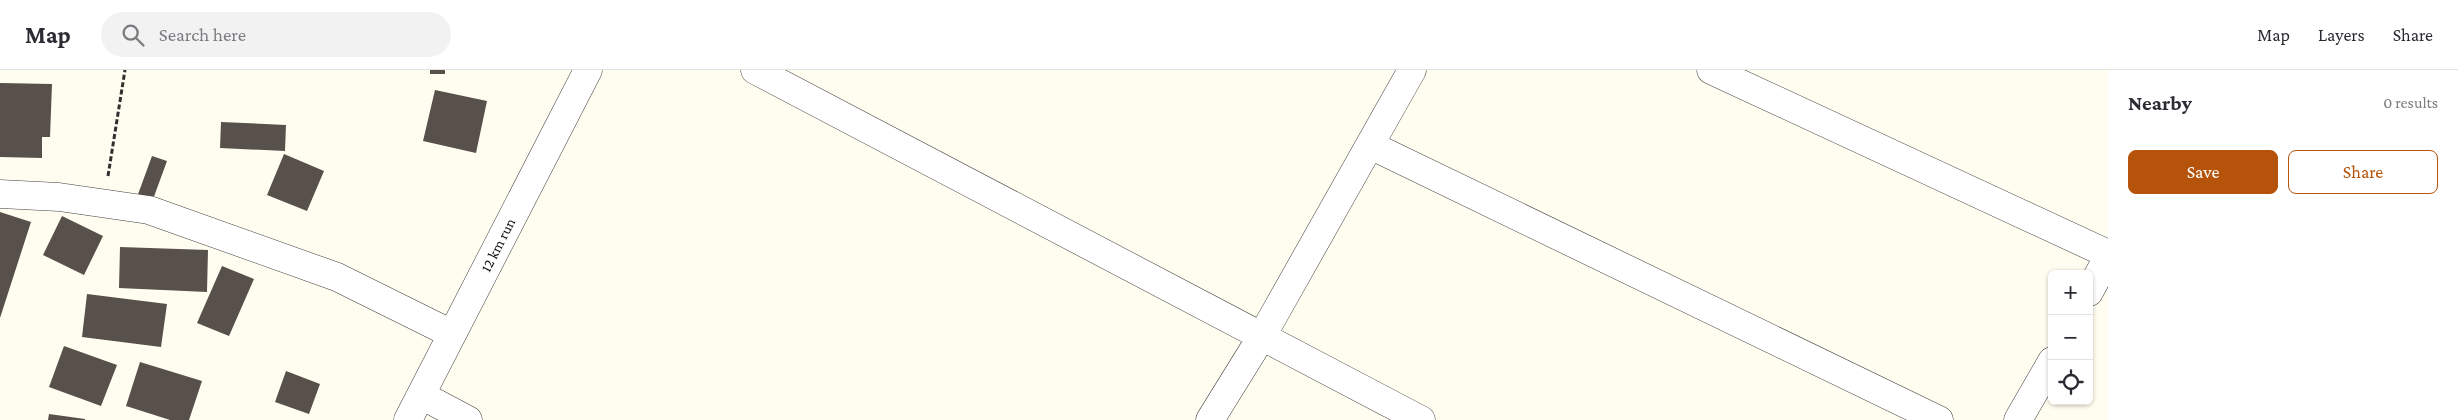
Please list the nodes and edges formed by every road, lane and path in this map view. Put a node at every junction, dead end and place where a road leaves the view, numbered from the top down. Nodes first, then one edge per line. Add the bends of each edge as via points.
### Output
1 (125, 70) edge
2 (588, 70) edge
3 (754, 70) edge
4 (1412, 70) edge
5 (1711, 70) edge
6 (1370, 145) junction
7 (0, 194) edge
8 (104, 203) junction
9 (2108, 255) edge
10 (2093, 284) edge
11 (452, 334) junction
12 (1262, 336) junction
13 (2048, 368) edge
14 (421, 395) junction
15 (408, 420) edge
16 (468, 420) edge
17 (1210, 420) edge
18 (1420, 420) edge
19 (1939, 420) edge
20 (2018, 420) edge

1 - 8 path
2 - 11 street, 12 km run
3 - 12 street
4 - 6 street
5 - 9 street
6 - 12 street
6 - 19 street
7 - 8 street
8 - 11 street via 149,210 338,277
9 - 10 street
11 - 14 street, 12 km run
12 - 17 street
12 - 18 street
13 - 20 street
14 - 15 street, 12 km run
14 - 16 street

